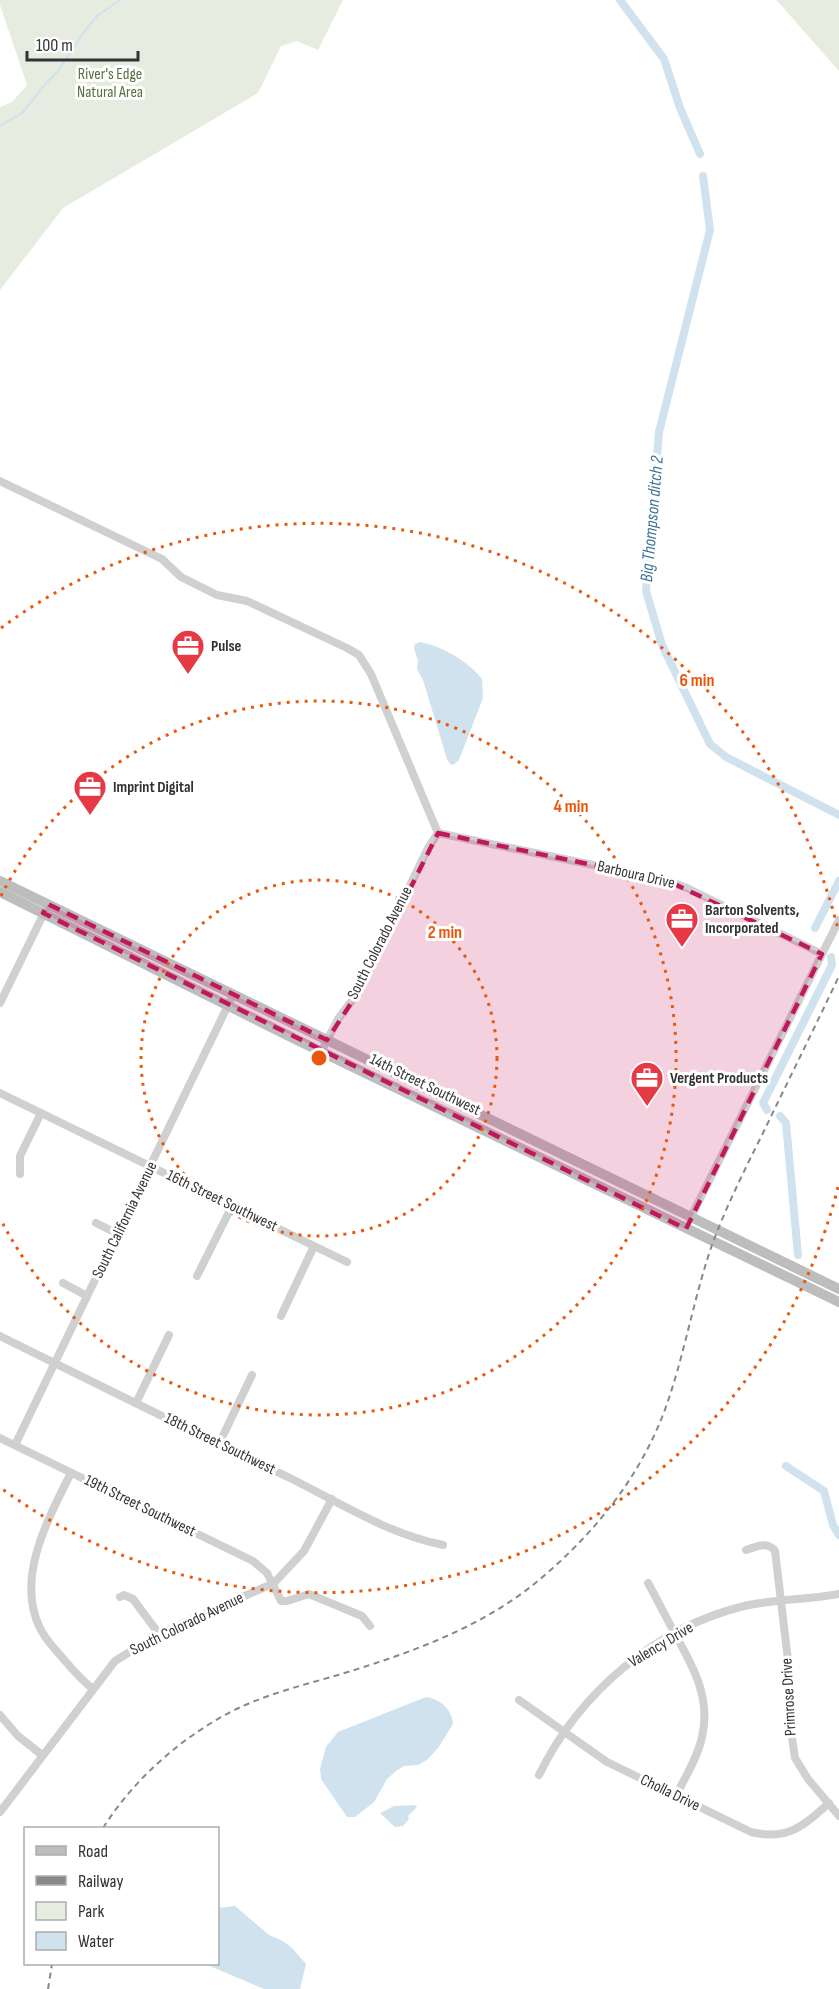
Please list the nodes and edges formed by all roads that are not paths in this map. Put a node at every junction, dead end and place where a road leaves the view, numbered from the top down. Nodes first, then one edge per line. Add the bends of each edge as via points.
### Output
1 (0, 481) edge
2 (438, 833) junction
3 (0, 881) edge
4 (0, 892) edge
5 (46, 909) junction
6 (839, 920) edge
7 (822, 954) junction
8 (233, 995) junction
9 (0, 1003) edge
10 (228, 1006) junction
11 (327, 1040) junction
12 (321, 1052) junction
13 (0, 1093) edge
14 (41, 1113) junction
15 (151, 1166) junction
16 (20, 1173) dead end
17 (232, 1206) junction
18 (691, 1217) junction
19 (96, 1223) dead end
20 (686, 1229) junction
21 (118, 1234) junction
22 (314, 1246) junction
23 (347, 1262) dead end
24 (197, 1276) dead end
25 (63, 1283) dead end
26 (839, 1289) edge
27 (87, 1296) junction
28 (839, 1302) edge
29 (281, 1316) dead end
30 (169, 1335) dead end
31 (0, 1336) edge
32 (55, 1363) junction
33 (252, 1375) dead end
34 (136, 1403) junction
35 (0, 1438) edge
36 (219, 1444) junction
37 (15, 1445) junction
38 (71, 1473) junction
39 (332, 1499) junction
40 (443, 1545) dead end
41 (746, 1550) dead end
42 (274, 1583) junction
43 (648, 1583) dead end
44 (837, 1595) edge
45 (120, 1597) dead end
46 (782, 1599) junction
47 (370, 1626) dead end
48 (159, 1634) junction
49 (675, 1634) junction
50 (93, 1689) junction
51 (519, 1700) dead end
52 (0, 1715) edge
53 (564, 1732) junction
54 (42, 1755) junction
55 (539, 1775) dead end
56 (676, 1796) junction
57 (829, 1803) junction
58 (0, 1812) edge
59 (839, 1816) edge

1 - 2 street via 162,559 181,577 217,595 247,600 359,655 371,674
2 - 7 street, Barboura Drive via 666,880
2 - 11 street, South Colorado Avenue via 359,992
3 - 5 main road, 14th Street Southwest
4 - 5 main road, 14th Street Southwest
5 - 8 main road, 14th Street Southwest
5 - 9 street
5 - 10 main road, 14th Street Southwest
6 - 7 street
7 - 18 street
8 - 10 street, South California Avenue
8 - 11 main road, 14th Street Southwest
10 - 12 main road, 14th Street Southwest
10 - 15 street, South California Avenue
11 - 12 street, South Colorado Avenue
11 - 18 main road, 14th Street Southwest
12 - 20 main road, 14th Street Southwest
13 - 14 street, 16th Street Southwest
14 - 15 street, 16th Street Southwest
14 - 16 street via 20,1156
15 - 17 street, 16th Street Southwest
15 - 21 street, South California Avenue
17 - 22 street, 16th Street Southwest
17 - 24 street
18 - 20 street
18 - 26 main road, 14th Street Southwest
19 - 21 street
20 - 28 main road, 14th Street Southwest
21 - 27 street, South California Avenue
22 - 23 street, 16th Street Southwest
22 - 29 street
25 - 27 street
27 - 32 street, South California Avenue
30 - 34 street
31 - 32 street, 18th Street Southwest
32 - 34 street, 18th Street Southwest
32 - 37 street, South California Avenue
33 - 36 street
34 - 36 street, 18th Street Southwest
35 - 37 street, 19th Street Southwest
36 - 39 street, 18th Street Southwest
37 - 38 street, 19th Street Southwest
38 - 42 street, 19th Street Southwest via 253,1561
38 - 50 street via 41,1534 32,1603 47,1640
39 - 40 street, 18th Street Southwest via 416,1540
39 - 42 street, South Colorado Avenue via 304,1551
41 - 46 street, Primrose Drive via 761,1545 772,1547
42 - 47 street, 19th Street Southwest via 281,1601 309,1594 366,1618
42 - 48 street, South Colorado Avenue
43 - 49 street
44 - 46 street, Valency Drive
45 - 48 street via 134,1599
46 - 49 street, Valency Drive via 732,1610
46 - 57 street, Primrose Drive via 795,1758
48 - 50 street, South Colorado Avenue via 115,1661
49 - 53 street, Valency Drive via 638,1656 608,1681
49 - 56 street via 696,1673 704,1710 700,1744
50 - 54 street, South Colorado Avenue
51 - 53 street, Cholla Drive
52 - 54 street
53 - 55 street, Valency Drive
53 - 56 street, Cholla Drive via 607,1762
54 - 58 street, South Colorado Avenue
56 - 57 street, Cholla Drive via 751,1832 770,1835 797,1829
57 - 59 street, Primrose Drive

